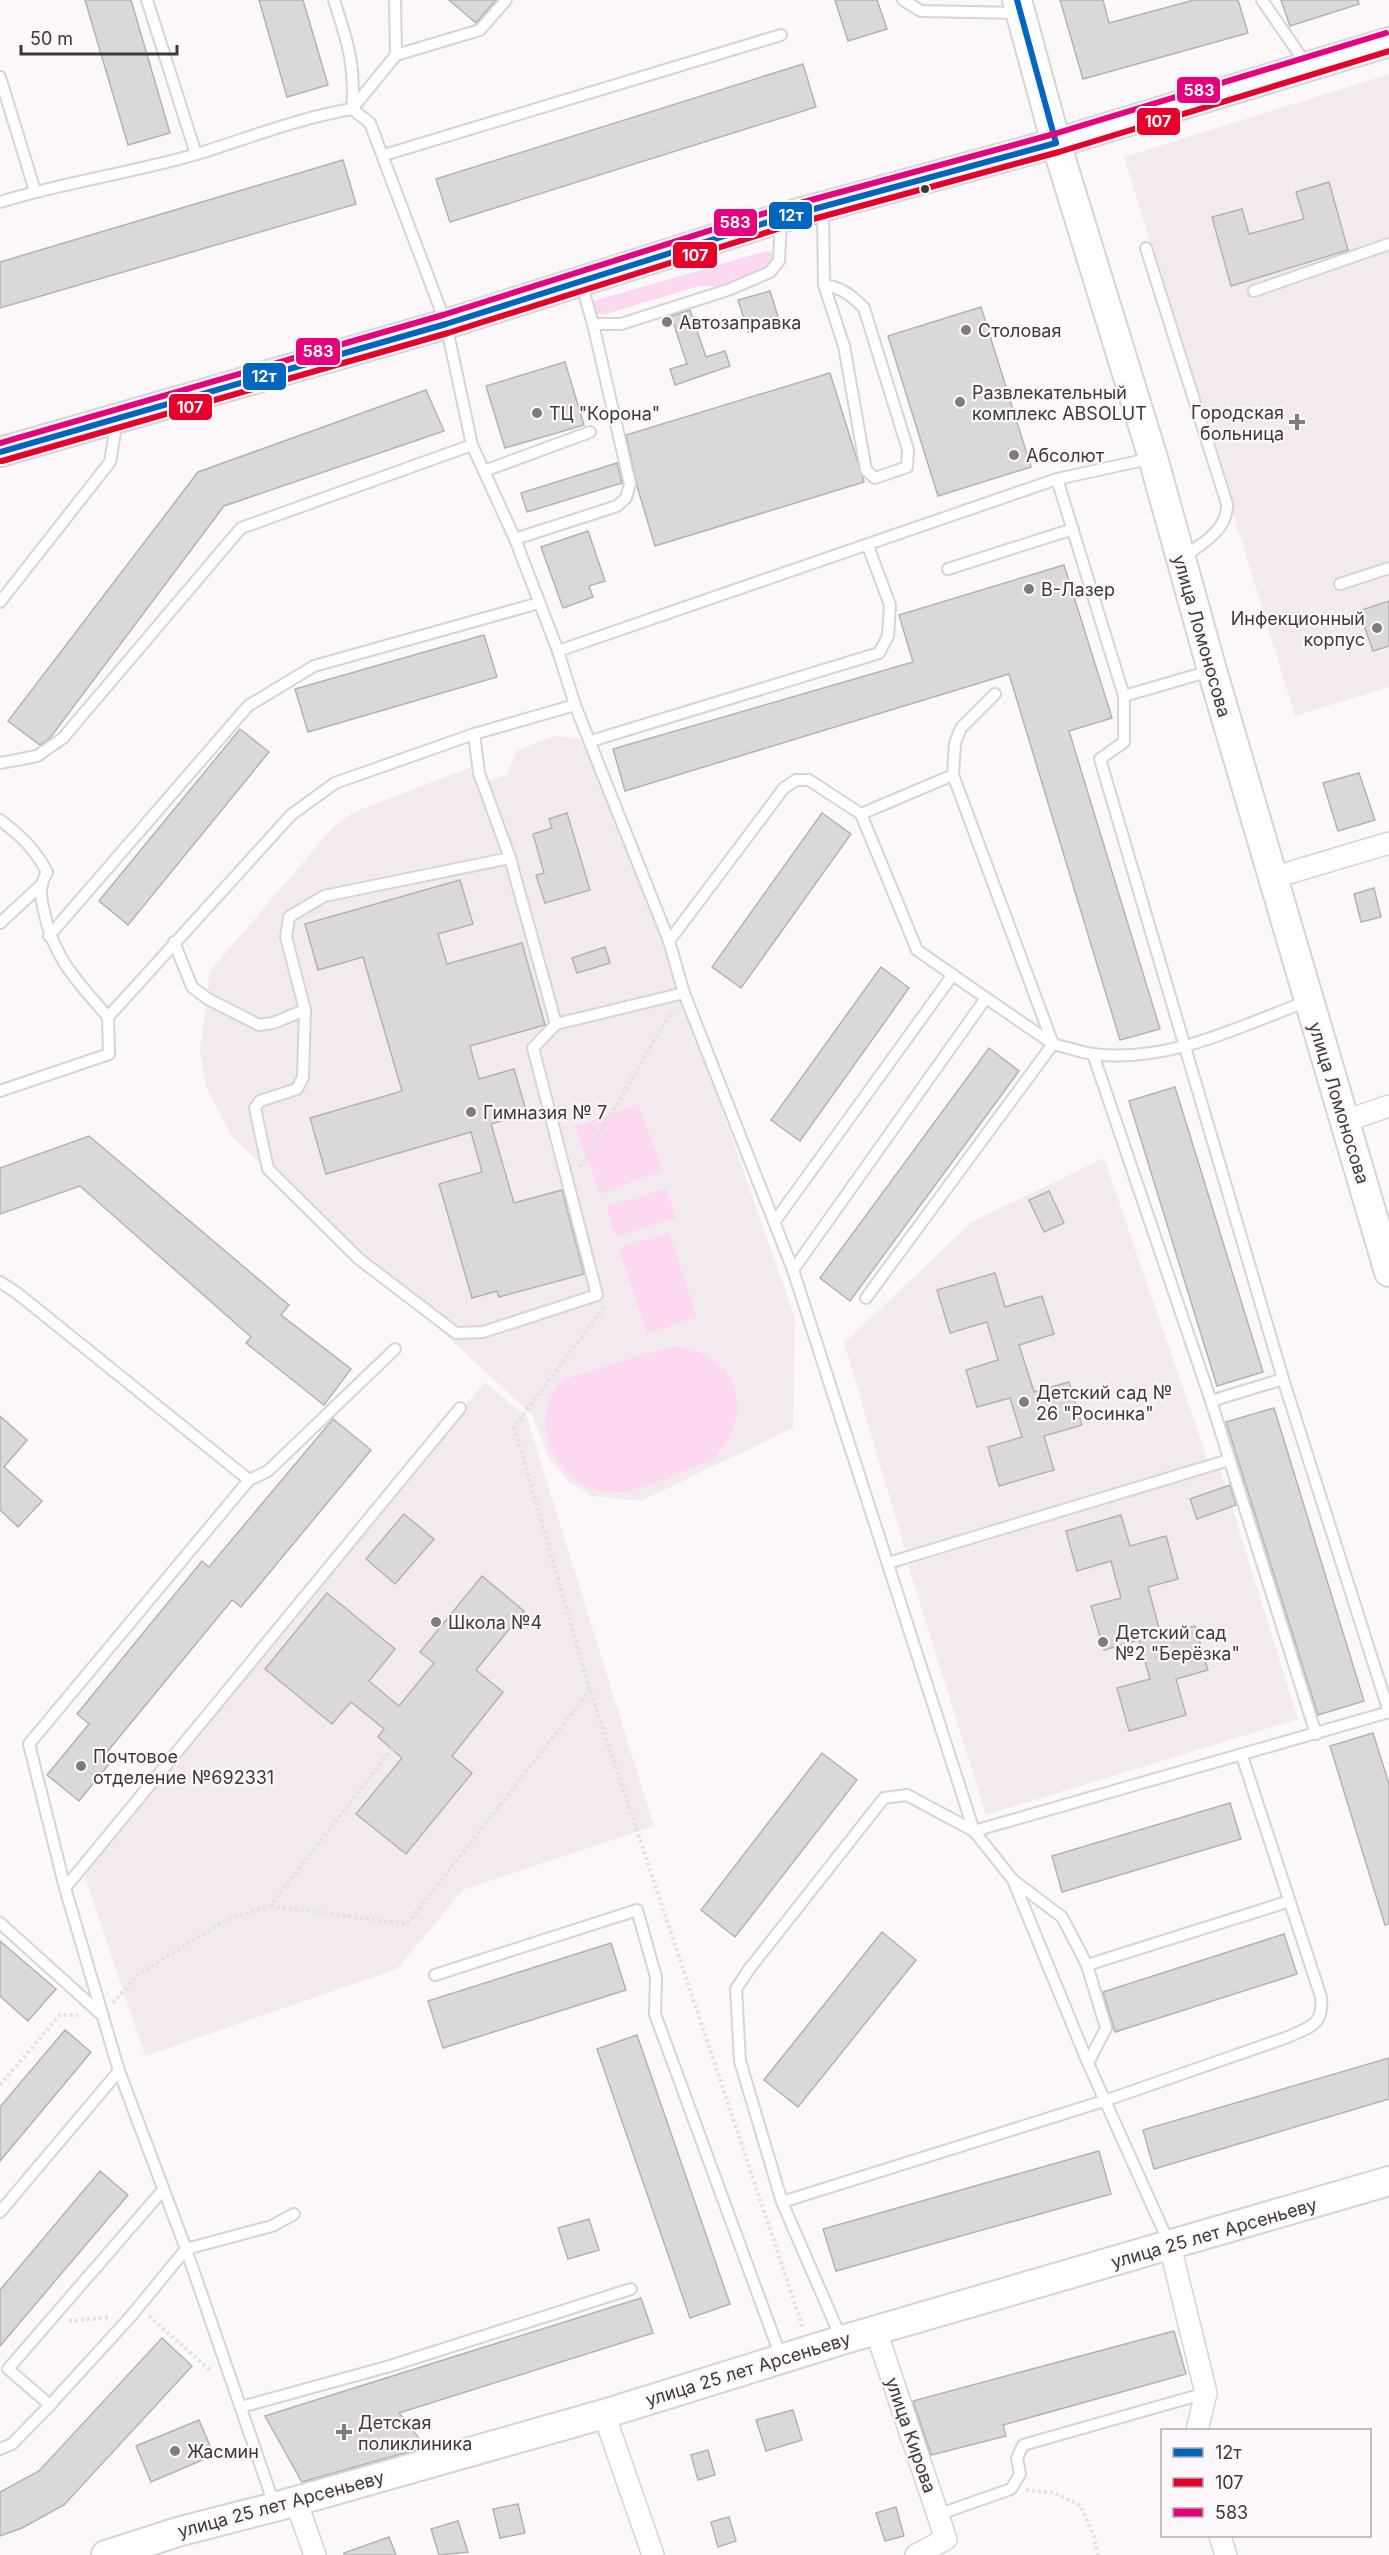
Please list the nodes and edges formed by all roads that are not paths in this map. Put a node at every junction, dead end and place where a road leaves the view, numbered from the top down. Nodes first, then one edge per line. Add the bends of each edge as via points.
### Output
1 (147, 0) edge
2 (334, 0) edge
3 (395, 0) edge
4 (506, 0) edge
5 (903, 0) edge
6 (1262, 0) edge
7 (1019, 7) edge
8 (781, 35) dead end
9 (1389, 42) edge
10 (396, 55) junction
11 (1308, 67) junction
12 (0, 77) edge
13 (352, 110) junction
14 (1056, 143) junction
15 (196, 154) junction
16 (384, 155) junction
17 (35, 191) junction
18 (0, 202) edge
19 (823, 206) junction
20 (781, 218) junction
21 (1389, 244) edge
22 (1146, 248) dead end
23 (580, 280) junction
24 (824, 285) junction
25 (1254, 291) dead end
26 (446, 324) junction
27 (593, 324) junction
28 (117, 419) junction
29 (590, 432) dead end
30 (472, 445) junction
31 (0, 452) edge
32 (1153, 458) junction
33 (484, 471) junction
34 (1057, 479) junction
35 (1072, 529) junction
36 (514, 539) junction
37 (868, 546) junction
38 (1180, 558) junction
39 (1389, 568) edge
40 (948, 569) dead end
41 (1340, 584) dead end
42 (0, 602) edge
43 (539, 603) junction
44 (558, 651) junction
45 (1212, 670) junction
46 (994, 694) dead end
47 (1124, 696) junction
48 (575, 705) junction
49 (474, 734) junction
50 (591, 741) junction
51 (0, 763) edge
52 (953, 776) junction
53 (861, 814) junction
54 (0, 820) edge
55 (1389, 843) edge
56 (510, 858) junction
57 (1272, 878) junction
58 (39, 886) junction
59 (0, 923) edge
60 (49, 936) junction
61 (669, 941) junction
62 (174, 942) junction
63 (952, 976) junction
64 (684, 993) junction
65 (986, 998) junction
66 (1308, 1001) junction
67 (305, 1010) junction
68 (108, 1017) junction
69 (556, 1024) junction
70 (1053, 1044) junction
71 (1186, 1046) junction
72 (1093, 1054) junction
73 (0, 1091) edge
74 (1389, 1106) edge
75 (1346, 1121) junction
76 (775, 1221) junction
77 (793, 1270) junction
78 (1389, 1272) edge
79 (0, 1282) edge
80 (866, 1298) dead end
81 (395, 1349) dead end
82 (1283, 1379) junction
83 (1211, 1401) junction
84 (460, 1408) dead end
85 (1229, 1460) junction
86 (249, 1480) junction
87 (888, 1563) junction
88 (1389, 1712) edge
89 (1316, 1734) junction
90 (1242, 1756) junction
91 (974, 1831) junction
92 (1013, 1880) junction
93 (65, 1888) junction
94 (1290, 1901) junction
95 (0, 1923) edge
96 (1087, 1965) junction
97 (435, 1975) dead end
98 (102, 2015) junction
99 (1088, 2063) junction
100 (119, 2071) junction
101 (1107, 2100) junction
102 (1389, 2181) edge
103 (163, 2190) junction
104 (782, 2202) junction
105 (0, 2212) edge
106 (294, 2214) dead end
107 (1170, 2246) junction
108 (186, 2248) junction
109 (631, 2289) dead end
110 (876, 2331) junction
111 (842, 2340) junction
112 (781, 2358) junction
113 (1206, 2393) junction
114 (50, 2405) junction
115 (241, 2407) junction
116 (604, 2414) junction
117 (1197, 2429) edge
118 (0, 2449) edge
119 (286, 2504) junction
120 (938, 2515) junction
121 (1221, 2537) edge
122 (107, 2555) edge
123 (315, 2555) edge
124 (653, 2555) edge
125 (916, 2555) edge
126 (1226, 2555) edge

1 - 15 lane
2 - 13 lane via 351,56 355,81
3 - 10 lane
4 - 10 lane via 480,30
5 - 7 lane via 921,11
6 - 11 lane
7 - 14 main road, улица Ломоносова
8 - 16 lane
9 - 11 main road
10 - 13 lane
11 - 14 main road
12 - 17 lane
13 - 15 lane via 313,115
13 - 16 lane via 370,123
14 - 19 main road
14 - 32 main road, улица Ломоносова
15 - 17 lane
16 - 26 lane
17 - 18 lane
19 - 20 main road
19 - 24 lane
20 - 23 main road
20 - 27 lane via 779,261 770,272 728,290 621,324
21 - 25 lane
22 - 38 lane via 1227,504 1227,514 1217,531
23 - 26 main road
23 - 27 lane
24 - 24 lane via 835,286 864,308 908,450 907,467 875,478 866,470 844,346
26 - 28 main road
26 - 30 lane
27 - 36 lane via 630,484 628,492 617,506
28 - 31 main road
28 - 42 lane via 110,462
29 - 33 lane
30 - 33 lane
30 - 51 lane via 241,528 63,738 37,756
32 - 34 lane
32 - 38 main road, улица Ломоносова
33 - 36 lane
34 - 35 lane
34 - 37 lane
35 - 40 lane
35 - 47 lane
36 - 43 lane
37 - 44 lane
37 - 50 lane via 890,605 888,636 879,653
38 - 45 main road, улица Ломоносова
39 - 41 lane
43 - 44 lane
43 - 60 lane via 314,666 248,706
44 - 48 lane
45 - 47 lane
45 - 57 main road, улица Ломоносова
46 - 52 lane via 961,728 955,743
47 - 71 lane via 1124,742 1101,759
48 - 49 lane
48 - 50 lane
49 - 56 lane via 479,773
49 - 62 lane via 334,783 291,815
50 - 61 lane
52 - 53 lane
52 - 70 lane
53 - 61 lane via 809,780 796,780 784,788
53 - 63 lane via 917,950
54 - 58 lane via 31,845 39,857 47,872
55 - 57 street
56 - 67 lane via 324,897 289,916 286,937
56 - 69 lane
57 - 66 main road, улица Ломоносова
58 - 59 lane
58 - 60 lane
60 - 68 lane via 62,962
61 - 64 lane
62 - 67 lane via 192,987 208,999 259,1025
62 - 68 lane
63 - 65 lane
63 - 76 lane
64 - 69 lane
64 - 76 lane
65 - 70 lane
65 - 77 lane
66 - 71 lane
66 - 75 main road, улица Ломоносова
67 - 69 lane via 303,1077 297,1089 260,1101 255,1107 268,1169 359,1259 456,1333 483,1332 597,1295 533,1048
68 - 73 lane via 109,1054
70 - 72 lane
70 - 80 lane
71 - 72 lane via 1139,1055
71 - 82 lane
72 - 83 lane
74 - 75 street
75 - 78 main road, улица Ломоносова
76 - 77 lane
77 - 87 lane
79 - 86 lane
81 - 86 lane via 268,1471
82 - 83 lane
82 - 88 lane
83 - 85 lane
84 - 93 lane
85 - 87 lane
85 - 89 lane
86 - 93 lane via 29,1744
87 - 91 lane
88 - 89 lane
89 - 90 lane
90 - 91 lane
90 - 94 lane
91 - 92 lane
91 - 104 lane via 907,1795 884,1798 736,1989 740,2061
92 - 96 lane via 1062,1917
92 - 99 lane
93 - 98 lane
94 - 96 lane
94 - 101 lane via 1321,1997 1323,2012 1315,2025
95 - 98 lane
96 - 99 lane via 1106,2028
97 - 112 lane via 637,1910 656,1977 655,2014
98 - 100 lane
99 - 101 lane
100 - 103 lane
100 - 105 lane
101 - 104 lane
101 - 107 lane
102 - 107 main road, улица 25 лет Арсеньеву
103 - 108 lane
103 - 114 lane via 8,2368
104 - 111 lane
106 - 108 lane via 272,2226
107 - 110 main road, улица 25 лет Арсеньеву
107 - 113 street
108 - 114 lane
108 - 115 lane
109 - 115 lane via 390,2366
110 - 111 main road, улица 25 лет Арсеньеву
110 - 116 main road
110 - 120 street, улица Кирова
111 - 112 main road, улица 25 лет Арсеньеву
112 - 116 main road, улица 25 лет Арсеньеву
113 - 117 street
113 - 120 lane via 1023,2445 1017,2458 1020,2474 1011,2489
114 - 118 lane via 12,2444
115 - 119 lane
116 - 119 main road, улица 25 лет Арсеньеву
116 - 124 street
119 - 122 main road, улица 25 лет Арсеньеву
119 - 123 street
120 - 125 street, улица Кирова via 946,2539
121 - 126 street

